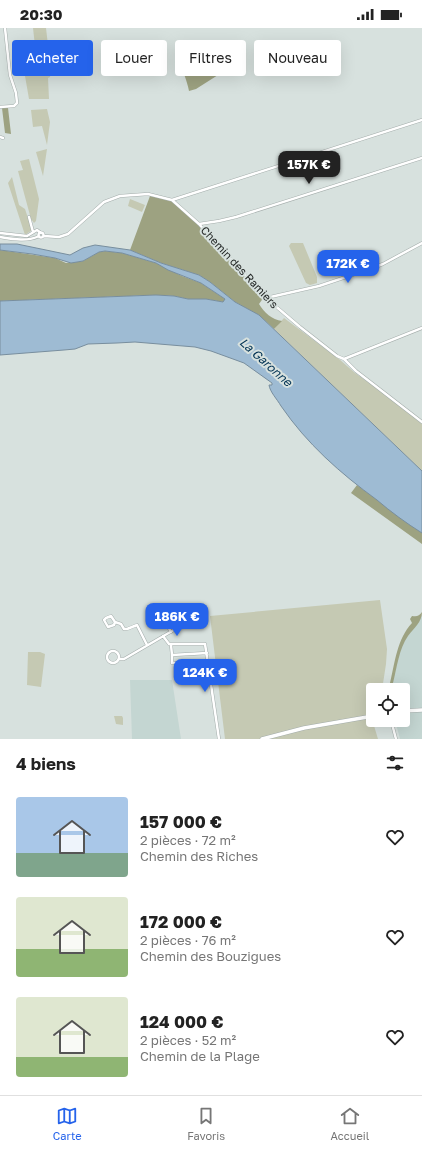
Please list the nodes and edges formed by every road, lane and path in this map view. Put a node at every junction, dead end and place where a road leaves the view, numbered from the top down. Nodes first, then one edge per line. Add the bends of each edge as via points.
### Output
1 (5, 28) edge
2 (0, 107) edge
3 (422, 120) edge
4 (422, 158) edge
5 (172, 200) junction
6 (29, 217) dead end
7 (200, 224) junction
8 (33, 232) junction
9 (41, 233) junction
10 (0, 235) edge
11 (39, 236) junction
12 (44, 236) junction
13 (422, 243) edge
14 (274, 297) junction
15 (266, 298) junction
16 (272, 303) junction
17 (422, 328) edge
18 (344, 359) junction
19 (422, 422) edge
20 (168, 608) dead end
21 (115, 622) junction
22 (184, 624) dead end
23 (171, 632) junction
24 (163, 636) junction
25 (147, 645) junction
26 (171, 645) junction
27 (207, 653) junction
28 (172, 655) junction
29 (119, 659) junction
30 (208, 662) junction
31 (422, 710) edge
32 (410, 711) edge
33 (366, 717) edge
34 (393, 727) edge
35 (219, 739) edge
36 (262, 739) edge
37 (396, 739) edge

1 - 2 street via 10,75 17,103 14,106
3 - 5 street
4 - 7 street via 236,217
5 - 7 street, Chemin des Ramiers
5 - 12 street, Chemin des Ramiers via 148,194 120,196 104,202 68,234
6 - 8 street
7 - 15 street, Chemin des Ramiers
8 - 9 street via 37,230
8 - 10 street via 23,236
9 - 11 street
9 - 12 street
10 - 11 street via 28,239
11 - 12 street, Chemin des Ramiers
13 - 14 street via 373,268 319,286
14 - 15 street
14 - 16 street
15 - 16 street, Chemin des Ramiers
16 - 18 street, Chemin des Ramiers
17 - 18 street
18 - 19 street, Chemin des Ramiers
20 - 23 street via 167,625
21 - 21 street via 108,627 104,620 111,616
21 - 25 street via 127,630 137,625
22 - 23 street
23 - 24 street
24 - 25 street
24 - 26 street
25 - 29 street via 124,659
26 - 27 street via 205,644
26 - 28 street
27 - 28 street
27 - 30 street
28 - 30 street via 172,663 175,664
29 - 29 street via 119,655 114,651 108,654 111,663
30 - 35 street
31 - 32 street
33 - 36 street via 304,728
34 - 37 street

